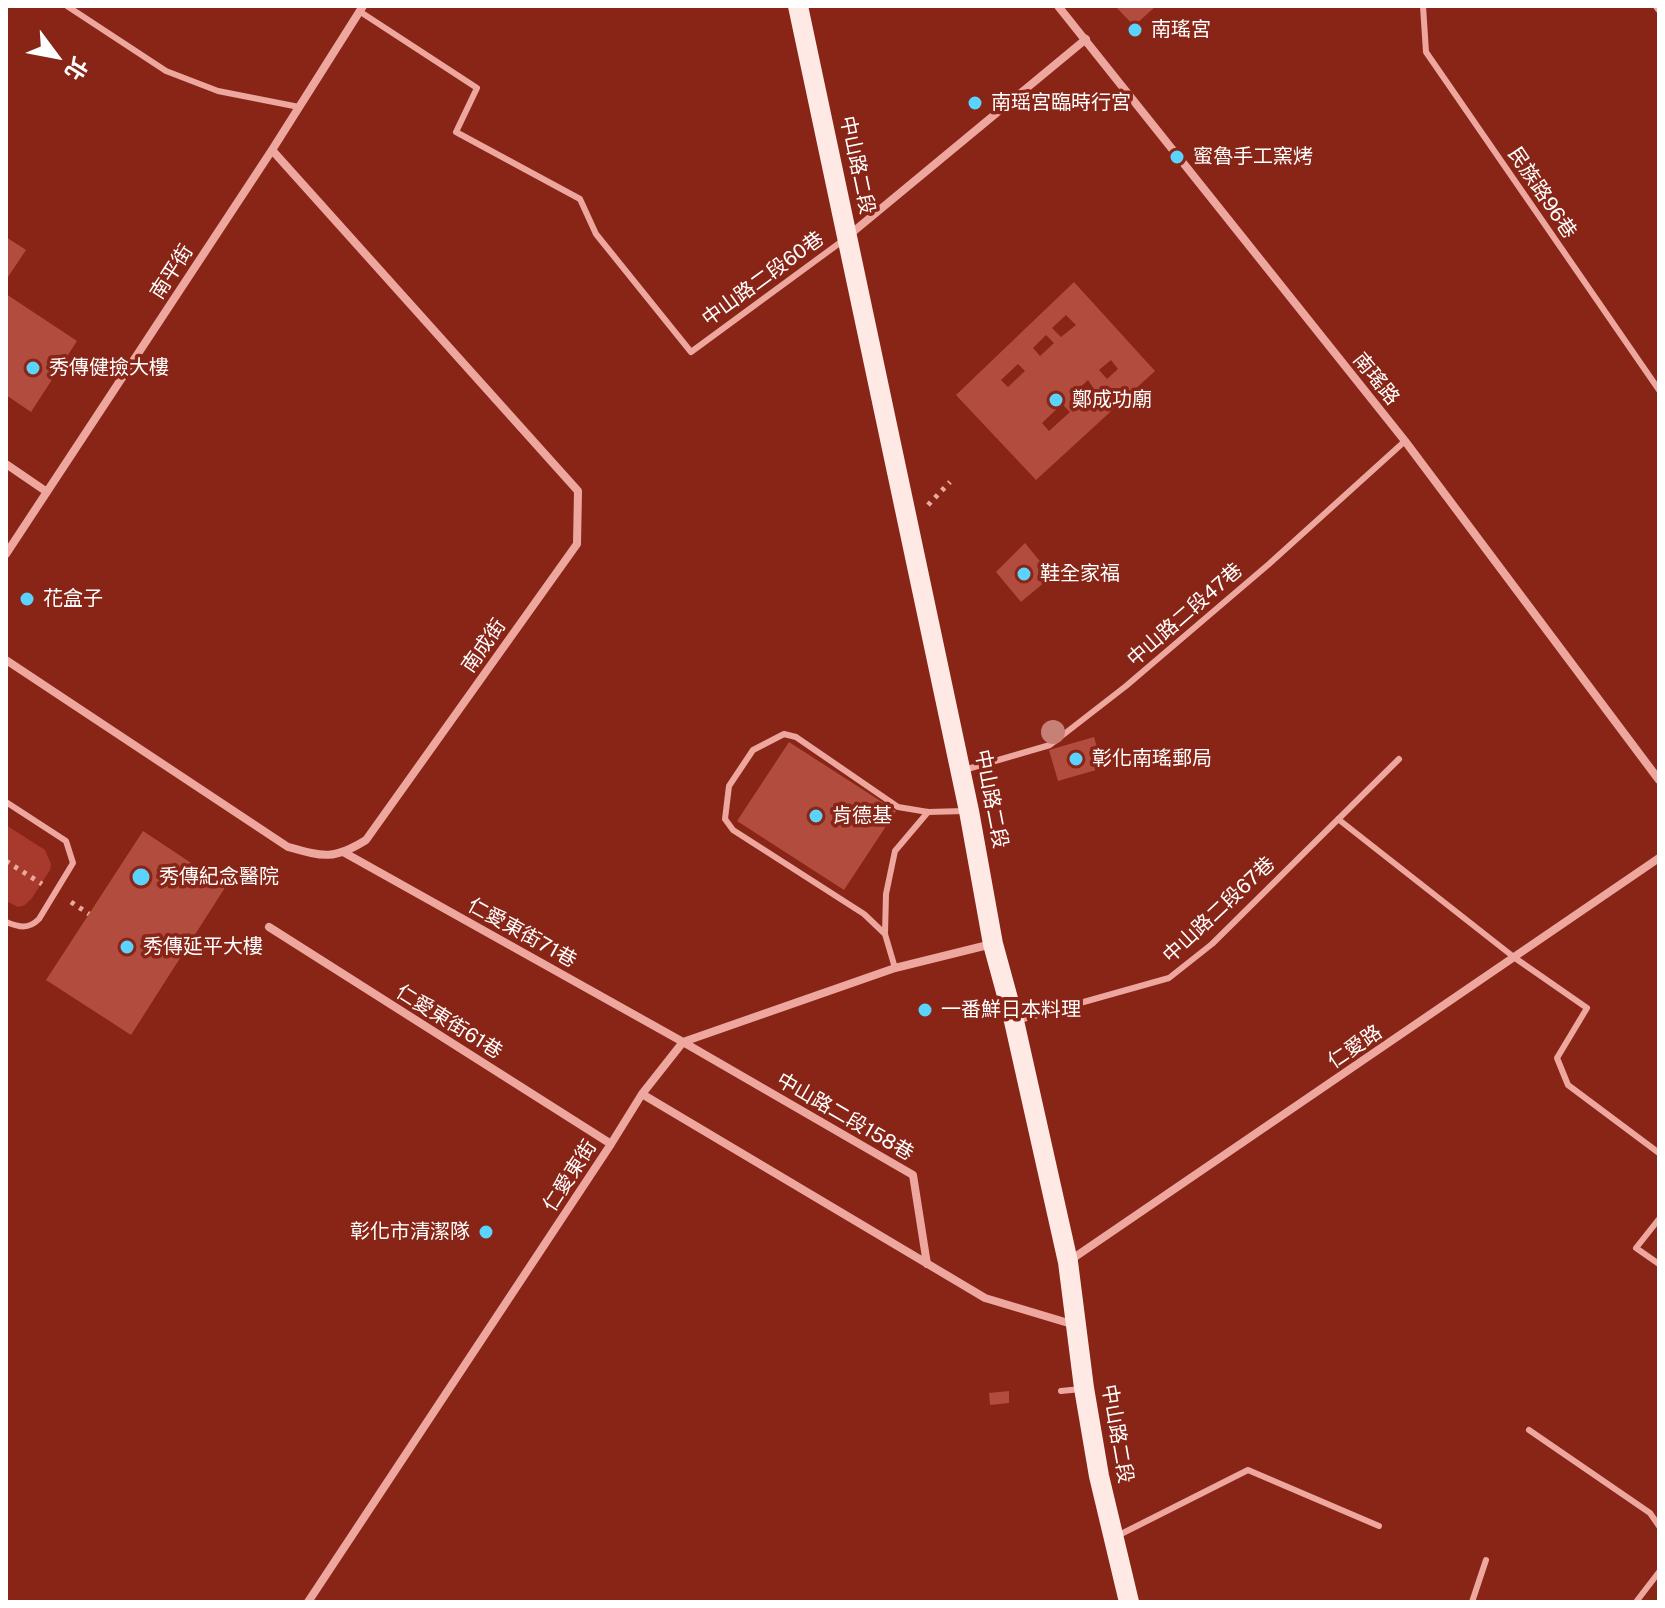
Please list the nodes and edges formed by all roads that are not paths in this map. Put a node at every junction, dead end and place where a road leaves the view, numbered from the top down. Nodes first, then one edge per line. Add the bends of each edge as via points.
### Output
1 (67, 6) edge
2 (798, 6) edge
3 (1058, 6) edge
4 (1423, 6) edge
5 (361, 9) edge
6 (1086, 39) junction
7 (299, 107) junction
8 (272, 150) junction
9 (847, 237) junction
10 (1659, 390) edge
11 (1405, 441) junction
12 (6, 464) edge
13 (47, 492) junction
14 (6, 554) edge
15 (6, 660) edge
16 (1399, 759) dead end
17 (961, 770) junction
18 (1659, 780) edge
19 (6, 802) edge
20 (969, 811) junction
21 (928, 812) junction
22 (1338, 819) junction
23 (345, 853) junction
24 (1659, 858) edge
25 (6, 922) edge
26 (269, 927) dead end
27 (885, 934) junction
28 (993, 944) junction
29 (1515, 958) junction
30 (895, 968) junction
31 (1014, 1021) junction
32 (683, 1042) junction
33 (642, 1094) junction
34 (611, 1144) junction
35 (1659, 1153) edge
36 (1659, 1219) edge
37 (1068, 1262) junction
38 (927, 1264) junction
39 (1659, 1264) edge
40 (1075, 1325) junction
41 (1084, 1388) junction
42 (1061, 1391) dead end
43 (1529, 1430) dead end
44 (1379, 1526) dead end
45 (1659, 1526) edge
46 (1113, 1538) junction
47 (1486, 1560) dead end
48 (1659, 1572) edge
49 (1132, 1599) edge
50 (308, 1602) edge
51 (1472, 1602) edge
52 (1636, 1602) edge

1 - 7 lane via 166,71 218,91
2 - 9 main road, 中山路二段
3 - 6 street, 南瑤路
4 - 10 lane, 民族路96巷 via 1426,52
5 - 7 street, 南平街
5 - 9 lane, 中山路二段60巷 via 477,88 456,132 580,199 596,234 691,352
6 - 9 street
6 - 11 street, 南瑤路
7 - 8 street, 南平街
8 - 13 street, 南平街
8 - 23 street, 南成街 via 578,491 577,544 366,840
9 - 17 main road, 中山路二段
11 - 17 lane, 中山路二段47巷 via 1126,686 1050,745
11 - 18 street, 南瑤路
12 - 13 street
13 - 14 street, 南平街
15 - 23 street via 288,847 320,856
16 - 22 lane, 中山路二段67巷
17 - 20 main road, 中山路二段
19 - 25 lane via 66,841 73,863 32,926
20 - 21 lane
20 - 28 main road, 中山路二段
21 - 27 lane via 895,851
21 - 27 lane via 898,807 784,734 753,750 729,786 725,819 733,830 864,914
22 - 29 lane
22 - 31 lane, 中山路二段67巷 via 1212,944 1169,978
23 - 32 street, 仁愛東街71巷
24 - 29 street, 仁愛路
26 - 34 street, 仁愛東街61巷
27 - 30 lane
28 - 30 street
28 - 31 main road, 中山路二段
29 - 35 lane via 1587,1008 1557,1058 1568,1085
29 - 37 street, 仁愛路
30 - 32 street
31 - 37 main road, 中山路二段
32 - 33 street, 仁愛東街
32 - 38 street, 中山路二段158巷 via 913,1175
33 - 34 street, 仁愛東街
33 - 38 street
34 - 50 street, 仁愛東街
36 - 39 lane via 1636,1248
37 - 40 main road, 中山路二段
38 - 40 street via 985,1298
40 - 41 main road, 中山路二段
41 - 42 lane
41 - 46 main road, 中山路二段
43 - 45 lane via 1650,1513
44 - 46 lane via 1248,1470
46 - 49 main road, 中山路二段
47 - 51 lane
48 - 52 lane

